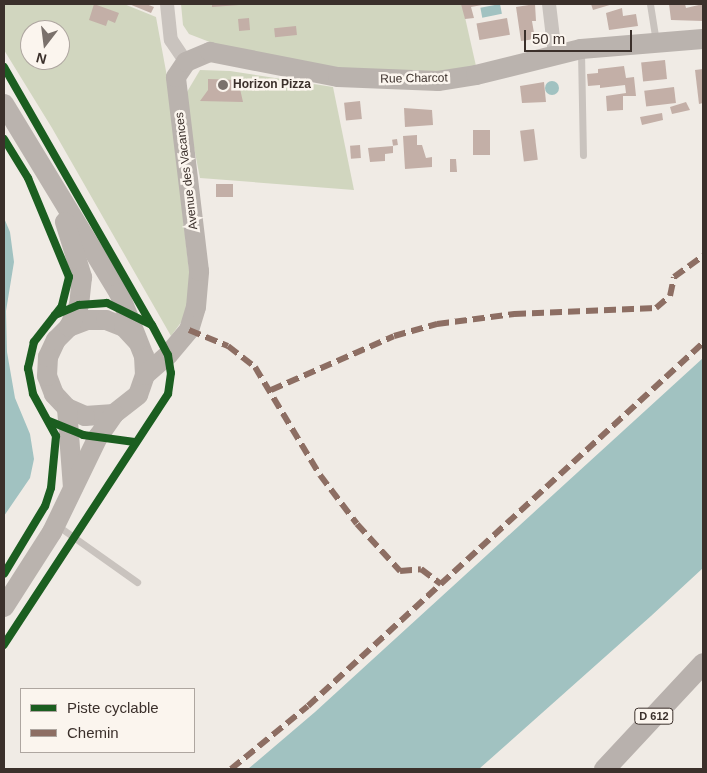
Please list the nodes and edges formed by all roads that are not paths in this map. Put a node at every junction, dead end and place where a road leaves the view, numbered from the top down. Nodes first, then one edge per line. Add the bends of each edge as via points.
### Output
1 (167, 4) edge
2 (549, 4) edge
3 (650, 4) edge
4 (703, 39) edge
5 (656, 43) junction
6 (581, 49) junction
7 (555, 54) junction
8 (186, 62) junction
9 (4, 104) edge
10 (583, 155) dead end
11 (52, 187) junction
12 (69, 327) junction
13 (179, 341) junction
14 (139, 344) junction
15 (145, 375) junction
16 (67, 408) junction
17 (114, 414) junction
18 (73, 488) junction
19 (56, 524) junction
20 (136, 582) dead end
21 (4, 606) edge
22 (703, 663) edge
23 (604, 769) edge

1 - 8 street via 171,40
2 - 7 street
3 - 5 lane
4 - 5 street, Rue Charcot
5 - 6 street, Rue Charcot
6 - 7 street, Rue Charcot
6 - 10 lane
7 - 8 street, Rue Charcot via 476,75 438,81 338,77 210,52
8 - 13 street, Avenue des Vacances via 176,77 198,271 196,307 189,330
9 - 11 street
11 - 12 street via 77,254 82,277 79,306
11 - 14 street via 129,311
12 - 14 street via 87,320 106,320 124,327
12 - 16 street via 56,340 47,367 54,394
13 - 14 street
13 - 15 street, Avenue des Vacances
14 - 15 street
15 - 17 street via 138,395
16 - 17 street via 84,416
16 - 18 street
17 - 18 street
18 - 19 street
19 - 20 lane
19 - 21 street
22 - 23 main road, D 612

